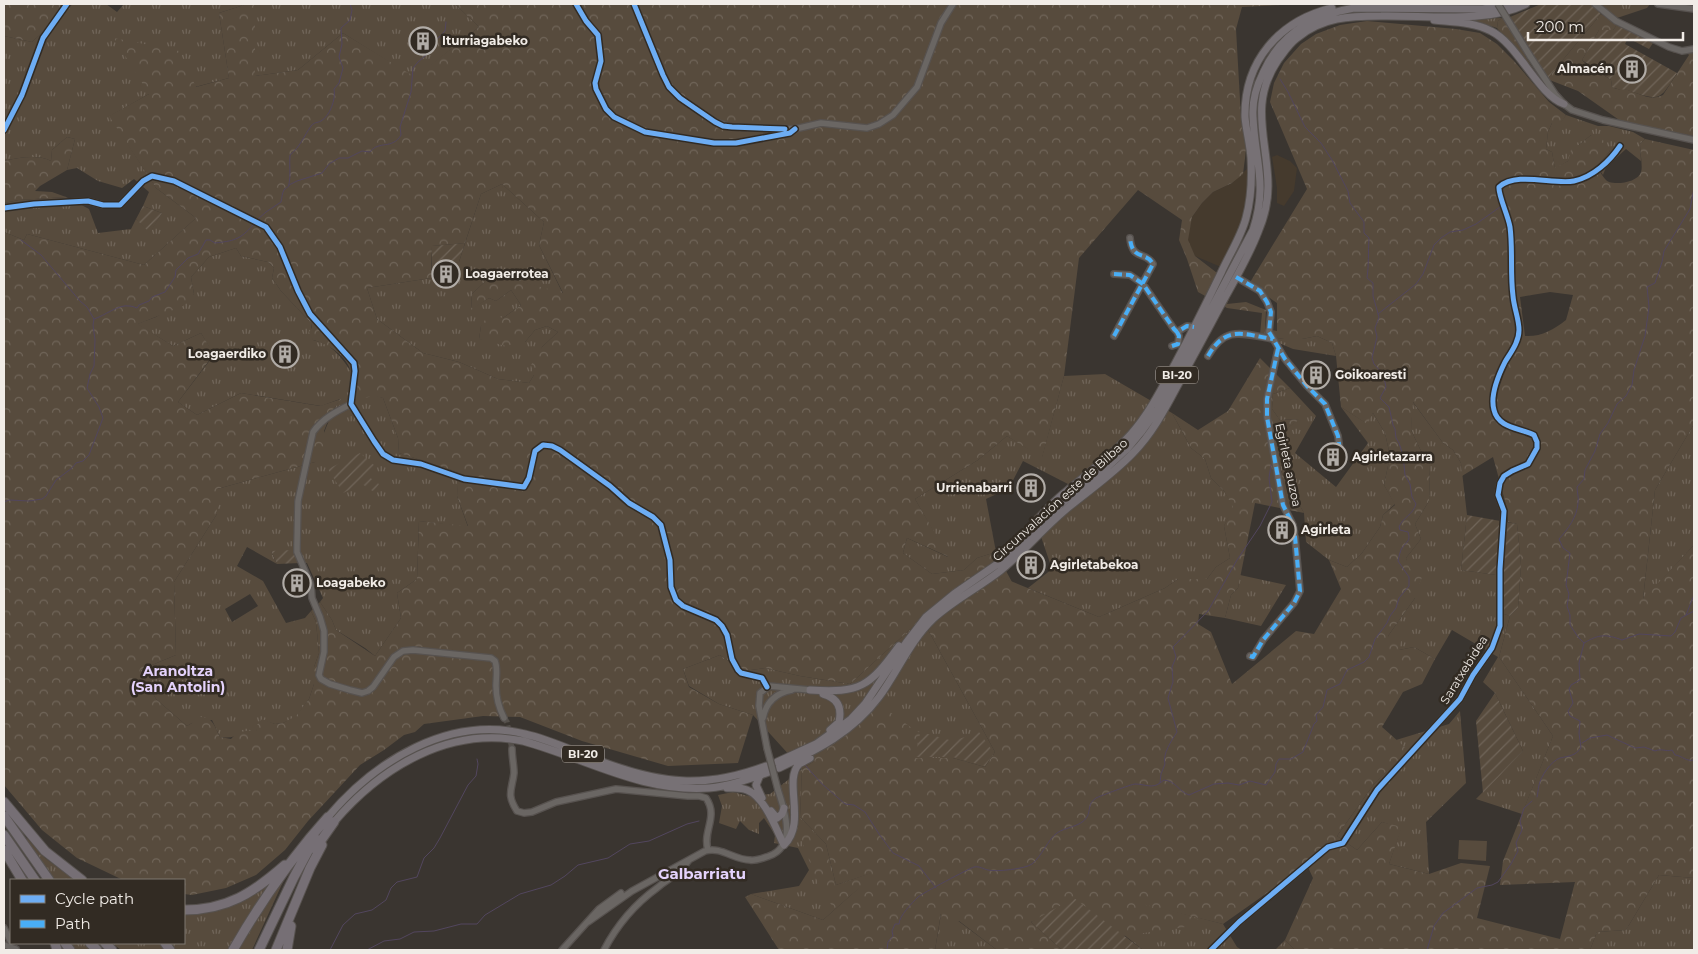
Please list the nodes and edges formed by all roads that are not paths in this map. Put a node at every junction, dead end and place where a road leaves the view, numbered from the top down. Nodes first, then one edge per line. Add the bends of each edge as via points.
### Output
1 (66, 4) edge
2 (576, 4) edge
3 (634, 4) edge
4 (952, 4) edge
5 (1404, 4) edge
6 (1429, 4) edge
7 (1498, 4) edge
8 (1510, 4) edge
9 (1526, 4) edge
10 (1595, 4) edge
11 (1658, 4) edge
12 (1388, 8) junction
13 (1694, 9) edge
14 (1394, 15) junction
15 (1694, 49) edge
16 (1564, 104) junction
17 (795, 129) junction
18 (4, 130) edge
19 (1694, 140) edge
20 (1620, 146) dead end
21 (4, 208) edge
22 (1130, 238) dead end
23 (1114, 274) dead end
24 (1236, 276) junction
25 (1143, 284) junction
26 (1194, 327) junction
27 (1177, 332) junction
28 (1114, 336) dead end
29 (1273, 339) junction
30 (1175, 346) dead end
31 (1278, 349) junction
32 (1208, 356) dead end
33 (351, 404) junction
34 (1340, 451) dead end
35 (996, 566) junction
36 (926, 618) junction
37 (1250, 656) dead end
38 (767, 687) junction
39 (799, 689) junction
40 (810, 690) junction
41 (504, 718) tunnel mouth
42 (763, 724) junction
43 (843, 733) junction
44 (816, 744) junction
45 (512, 749) tunnel mouth
46 (760, 775) junction
47 (710, 788) junction
48 (4, 802) edge
49 (784, 808) junction
50 (4, 816) edge
51 (331, 819) junction
52 (4, 835) edge
53 (784, 845) junction
54 (4, 850) edge
55 (708, 850) junction
56 (294, 857) junction
57 (690, 858) junction
58 (64, 868) junction
59 (21, 879) edge
60 (34, 879) edge
61 (48, 879) edge
62 (80, 879) edge
63 (85, 879) edge
64 (298, 897) junction
65 (185, 910) edge
66 (4, 928) edge
67 (9, 941) edge
68 (4, 945) edge
69 (16, 950) edge
70 (233, 950) edge
71 (259, 950) edge
72 (266, 950) edge
73 (276, 950) edge
74 (287, 950) edge
75 (562, 950) edge
76 (604, 950) edge
77 (1211, 950) edge

1 - 18 street via 43,38 22,95
2 - 17 street via 598,35 601,61 595,83 601,101 614,117 645,132 714,143 790,133
3 - 17 street via 663,75 680,98 723,126
4 - 17 street via 941,23 917,87 893,115 867,128 821,123
5 - 6 main road
5 - 12 main road
5 - 26 main road via 1341,6 1318,12 1298,21 1267,48 1254,70 1246,98 1245,119 1251,162 1246,219
7 - 16 street, bridge
8 - 12 main road, Circunvalación este de Bilbao / BI-20 via 1483,9
9 - 14 main road, Circunvalación este de Bilbao / BI-20 via 1497,14
10 - 15 street via 1616,21 1669,47 1682,51
11 - 13 street
12 - 35 main road, Circunvalación este de Bilbao / BI-20 via 1354,8 1317,18 1286,37 1271,57 1253,105 1261,186 1256,220 1175,378 1149,423 1127,449 1061,504
14 - 16 main road via 1471,24 1493,31 1551,95
14 - 24 main road, Circunvalación este de Bilbao / BI-20 via 1348,16 1319,24 1296,38 1273,67 1261,99 1260,115 1268,180 1266,207 1256,237
16 - 19 street via 1596,119
20 - 77 street, Saratxebidea via 1613,156 1584,178 1573,181 1510,180 1499,187 1510,228 1513,296 1519,332 1496,388 1494,411 1504,424 1534,435 1537,448 1528,464 1504,476 1500,483 1498,495 1504,511 1500,626 1492,648 1460,699 1377,790 1343,843 1328,848 1239,922
21 - 33 street via 88,201 120,205 152,176 174,181 266,228 280,247 310,314 354,363
22 - 25 street via 1135,252 1153,264
23 - 25 street via 1130,275
24 - 29 street via 1260,291 1268,302 1271,312 1269,332
24 - 43 main road, Circunvalación este de Bilbao / BI-20 via 1168,405 1134,452 1008,565 931,621 870,708
25 - 27 street
25 - 28 street
26 - 27 street via 1187,326
26 - 35 main road via 1162,389 1132,433 1044,512
27 - 30 street via 1179,336
29 - 31 street
29 - 32 street via 1228,335 1218,341
31 - 34 street via 1324,404 1338,436
31 - 37 street, Egirleta auzoa via 1267,399 1267,417 1283,506 1293,524 1300,591 1253,657
33 - 38 street via 374,441 393,460 421,464 464,479 524,487 535,451 543,445 552,446 661,525 676,600 716,620 727,634 732,659 738,670 762,678
33 - 41 street via 335,412 313,432 298,501 297,552 311,585 312,598 324,631 319,675 330,684 362,693 373,687 394,657 403,651 492,658 496,661 496,688
35 - 36 main road, Circunvalación este de Bilbao / BI-20 via 954,594
36 - 40 main road via 919,620 877,674 865,683 849,691
36 - 44 main road, Circunvalación este de Bilbao / BI-20 via 865,704 846,723
38 - 39 street
38 - 42 street via 759,697
39 - 40 street
39 - 42 street via 784,691 772,699 764,712
40 - 44 main road via 834,698 840,710 838,722
42 - 49 street, bridge
43 - 44 main road, Circunvalación este de Bilbao / BI-20 via 821,747 778,765
43 - 53 main road via 829,746 799,764 794,779 793,831
45 - 55 street via 514,774 510,790 512,804 517,811 532,812 556,802 616,789 699,796 706,798 711,805
46 - 47 main road, BI-20
46 - 49 main road via 756,789 775,817 779,817
46 - 51 main road, BI-20 via 767,769 723,779 672,781 626,770 525,734 474,731 440,738 401,755 359,784
47 - 51 main road, BI-20 via 657,785 523,741 475,738 443,745 397,767
47 - 53 main road via 744,789 754,794
48 - 58 highway via 36,841
49 - 53 street via 787,827
50 - 61 highway
51 - 56 highway
51 - 64 highway
51 - 71 highway, BI-20 via 294,877
51 - 72 highway, BI-20
52 - 60 highway
53 - 55 street via 773,855 750,860
54 - 59 highway
55 - 57 street
56 - 65 highway via 242,897 214,908
56 - 70 highway
57 - 75 street via 632,891 588,922
57 - 76 street via 677,875 636,906
58 - 62 highway
58 - 63 highway
64 - 73 highway
64 - 74 highway
66 - 67 street
68 - 69 street

